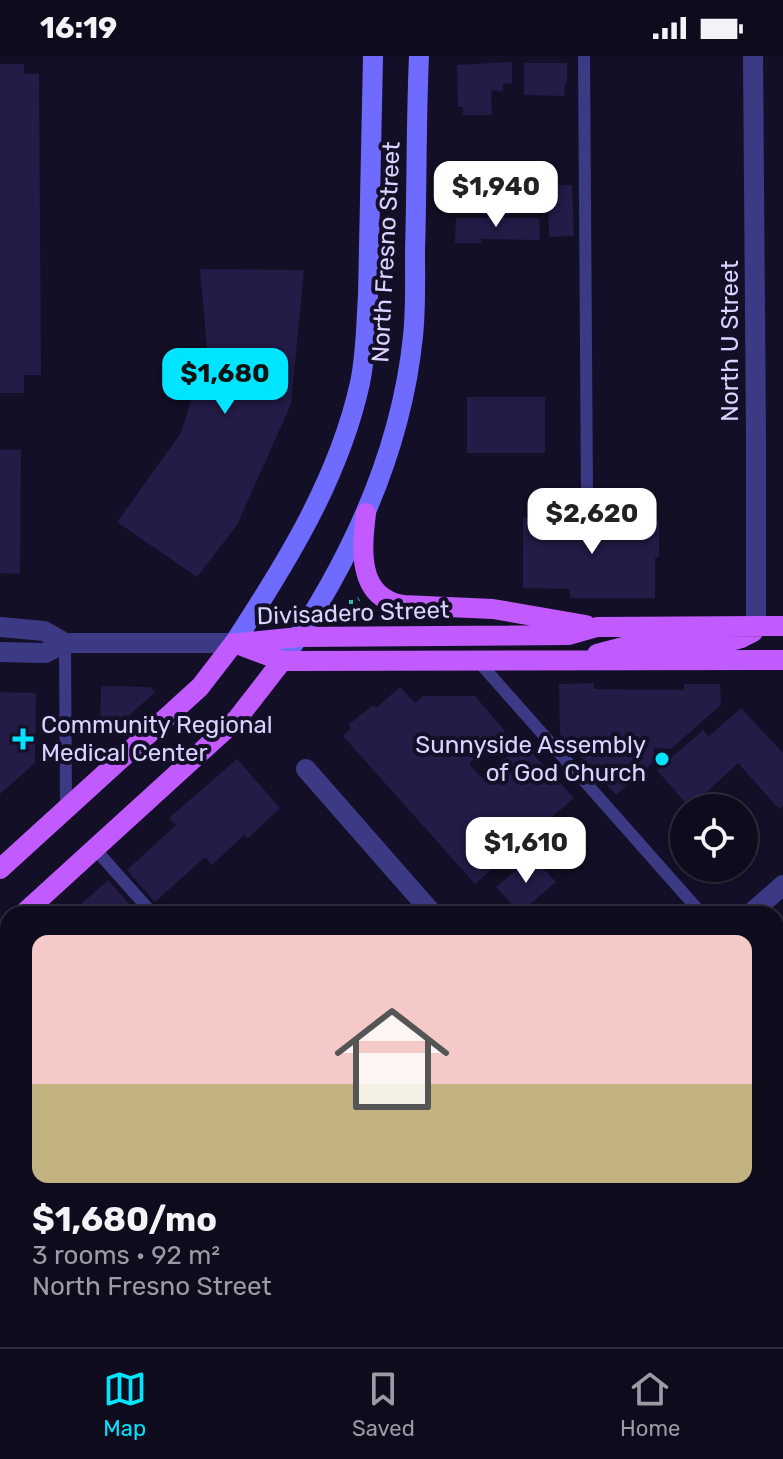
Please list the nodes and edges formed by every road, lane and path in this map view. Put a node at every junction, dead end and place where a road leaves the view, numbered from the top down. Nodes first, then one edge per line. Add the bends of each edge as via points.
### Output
1 (373, 56) edge
2 (419, 56) edge
3 (584, 56) edge
4 (753, 56) edge
5 (587, 495) dead end
6 (366, 513) junction
7 (756, 626) junction
8 (783, 626) edge
9 (0, 627) edge
10 (597, 627) junction
11 (299, 637) junction
12 (65, 643) junction
13 (234, 643) junction
14 (0, 652) edge
15 (783, 660) edge
16 (282, 661) junction
17 (478, 661) junction
18 (566, 662) junction
19 (306, 769) dead end
20 (66, 810) junction
21 (95, 849) junction
22 (0, 869) edge
23 (783, 885) edge
24 (32, 906) edge
25 (146, 906) edge
26 (426, 906) edge
27 (695, 906) edge
28 (759, 906) edge

1 - 13 main road, North Fresno Street via 368,296 360,382 300,538
2 - 6 main road, North Fresno Street via 413,336 392,440
3 - 5 lane
4 - 7 street, North U Street
6 - 10 main road via 364,567 374,589 392,603 493,609
6 - 11 main road, North Fresno Street
7 - 8 main road, Divisadero Street
7 - 10 main road, Divisadero Street
7 - 18 main road via 723,643 631,645
9 - 12 street via 44,631
10 - 11 main road, Divisadero Street via 569,635
11 - 13 main road, Divisadero Street
11 - 16 main road, North Fresno Street
12 - 13 street
12 - 14 street via 45,653
12 - 20 lane
13 - 16 main road, Divisadero Street
13 - 20 main road via 200,687
15 - 18 main road, Divisadero Street
16 - 17 main road, Divisadero Street
16 - 21 main road via 237,719
17 - 18 main road, Divisadero Street
17 - 27 lane
19 - 26 street
20 - 22 main road
21 - 24 main road
21 - 25 lane
23 - 28 street

